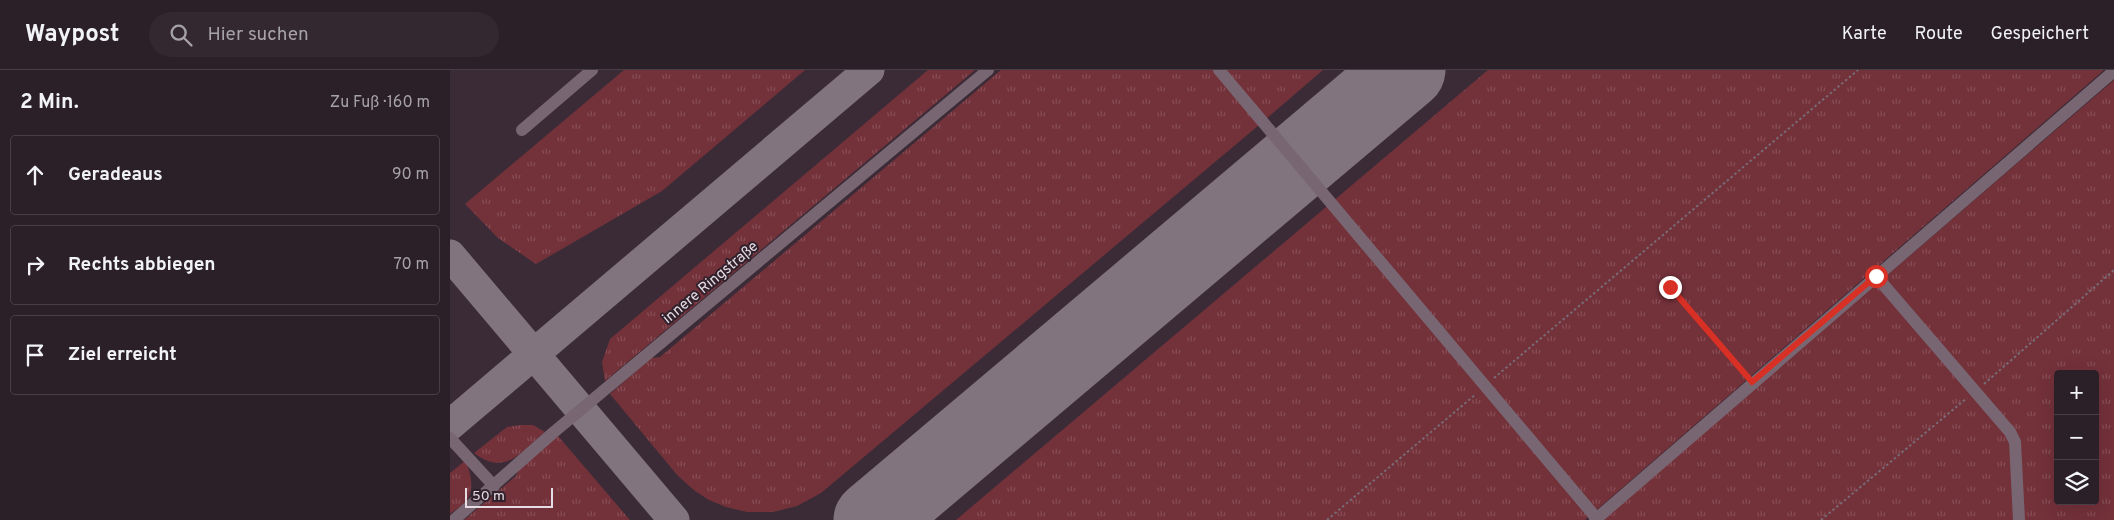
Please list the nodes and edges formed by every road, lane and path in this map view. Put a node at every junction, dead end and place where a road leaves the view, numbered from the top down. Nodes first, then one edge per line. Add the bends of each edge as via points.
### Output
1 (592, 70) edge
2 (988, 70) edge
3 (1219, 70) edge
4 (1858, 70) edge
5 (2114, 71) edge
6 (522, 130) dead end
7 (1876, 276) junction
8 (1670, 287) dead end
9 (1752, 382) junction
10 (1486, 385) junction
11 (450, 438) edge
12 (494, 486) junction
13 (454, 520) edge
14 (1327, 520) edge
15 (1597, 520) edge
16 (2019, 520) edge

1 - 6 lane
2 - 12 lane, innere Ringstraße via 554,432
3 - 10 lane
4 - 10 path
5 - 7 lane
7 - 9 lane
7 - 16 lane via 2010,432 2015,442
8 - 9 path
9 - 15 lane
10 - 14 path
10 - 15 lane
11 - 12 lane
12 - 13 lane, innere Ringstraße

